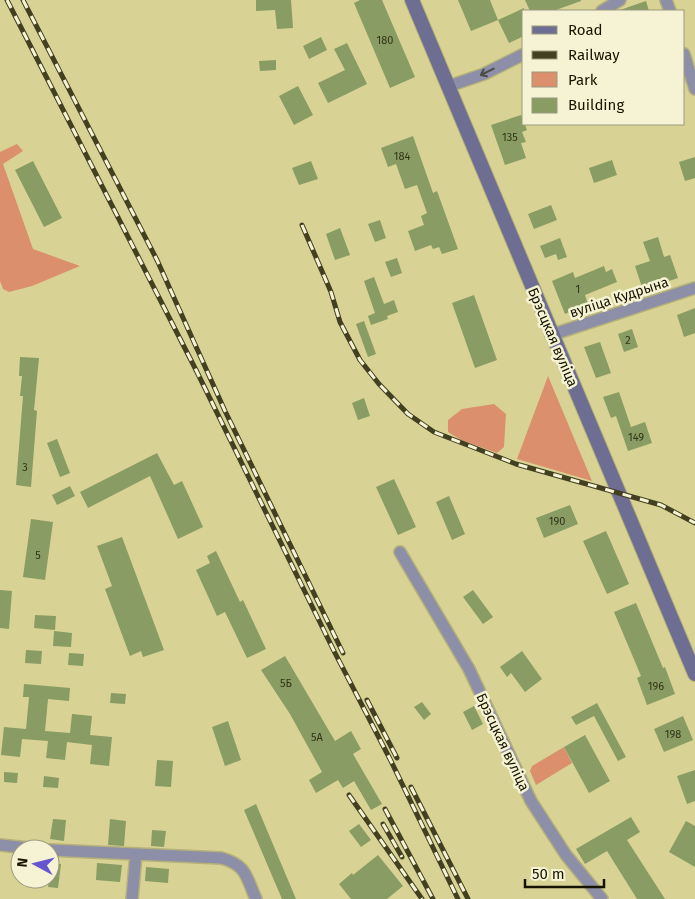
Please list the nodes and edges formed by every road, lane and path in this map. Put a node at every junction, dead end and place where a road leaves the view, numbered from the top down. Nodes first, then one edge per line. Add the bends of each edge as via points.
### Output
1 (412, 0) edge
2 (620, 0) edge
3 (604, 10) edge
4 (522, 55) edge
5 (685, 57) edge
6 (449, 86) junction
7 (695, 89) edge
8 (695, 288) edge
9 (551, 335) junction
10 (400, 552) dead end
11 (695, 674) edge
12 (60, 850) edge
13 (136, 854) junction
14 (132, 899) edge
15 (256, 899) edge
16 (602, 899) edge

1 - 6 main road, Брэсцкая вуліца
2 - 3 street
4 -> 6 street
5 - 7 street
6 - 9 main road, Брэсцкая вуліца
8 - 9 street, вуліца Кудрына
9 - 11 main road, Брэсцкая вуліца
10 - 16 street, Брэсцкая вуліца via 468,669 531,801 566,855
12 - 13 street
13 - 14 street
13 - 15 street via 221,858 234,862 243,869

